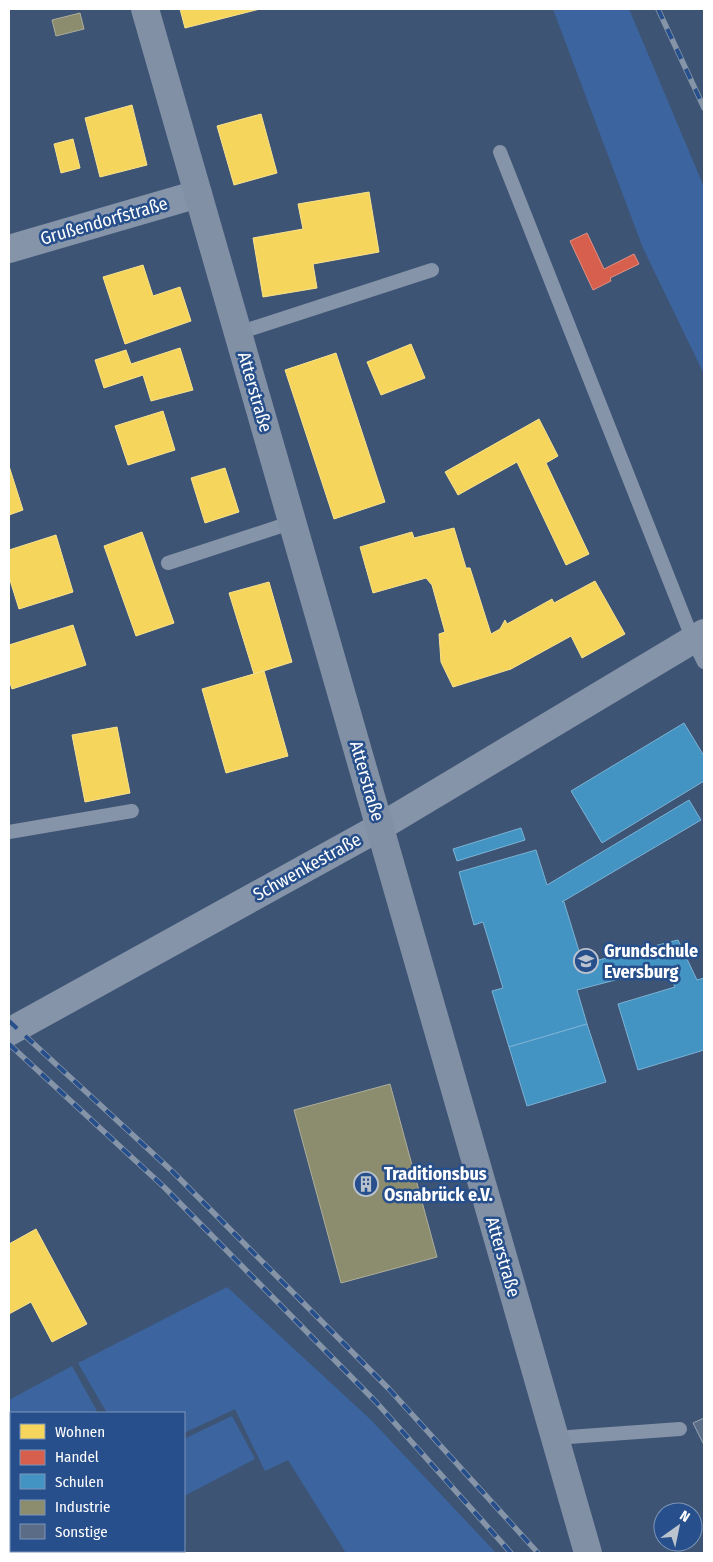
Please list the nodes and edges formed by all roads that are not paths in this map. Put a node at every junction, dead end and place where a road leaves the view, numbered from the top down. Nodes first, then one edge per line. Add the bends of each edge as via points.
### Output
1 (145, 9) edge
2 (500, 152) dead end
3 (198, 194) junction
4 (9, 249) edge
5 (432, 270) dead end
6 (238, 333) junction
7 (293, 522) junction
8 (168, 563) dead end
9 (700, 645) edge
10 (132, 811) dead end
11 (380, 827) junction
12 (9, 832) edge
13 (9, 1032) edge
14 (680, 1430) dead end
15 (555, 1438) junction
16 (588, 1553) edge

1 - 3 street, Atterstraße
2 - 9 lane
3 - 4 street, Grußendorfstraße
3 - 6 street, Atterstraße
5 - 6 lane
6 - 7 street, Atterstraße
7 - 8 lane
7 - 11 street, Atterstraße
9 - 11 street, Schwenkestraße
10 - 12 lane
11 - 13 street, Schwenkestraße
11 - 15 street, Atterstraße
14 - 15 lane
15 - 16 street, Atterstraße

